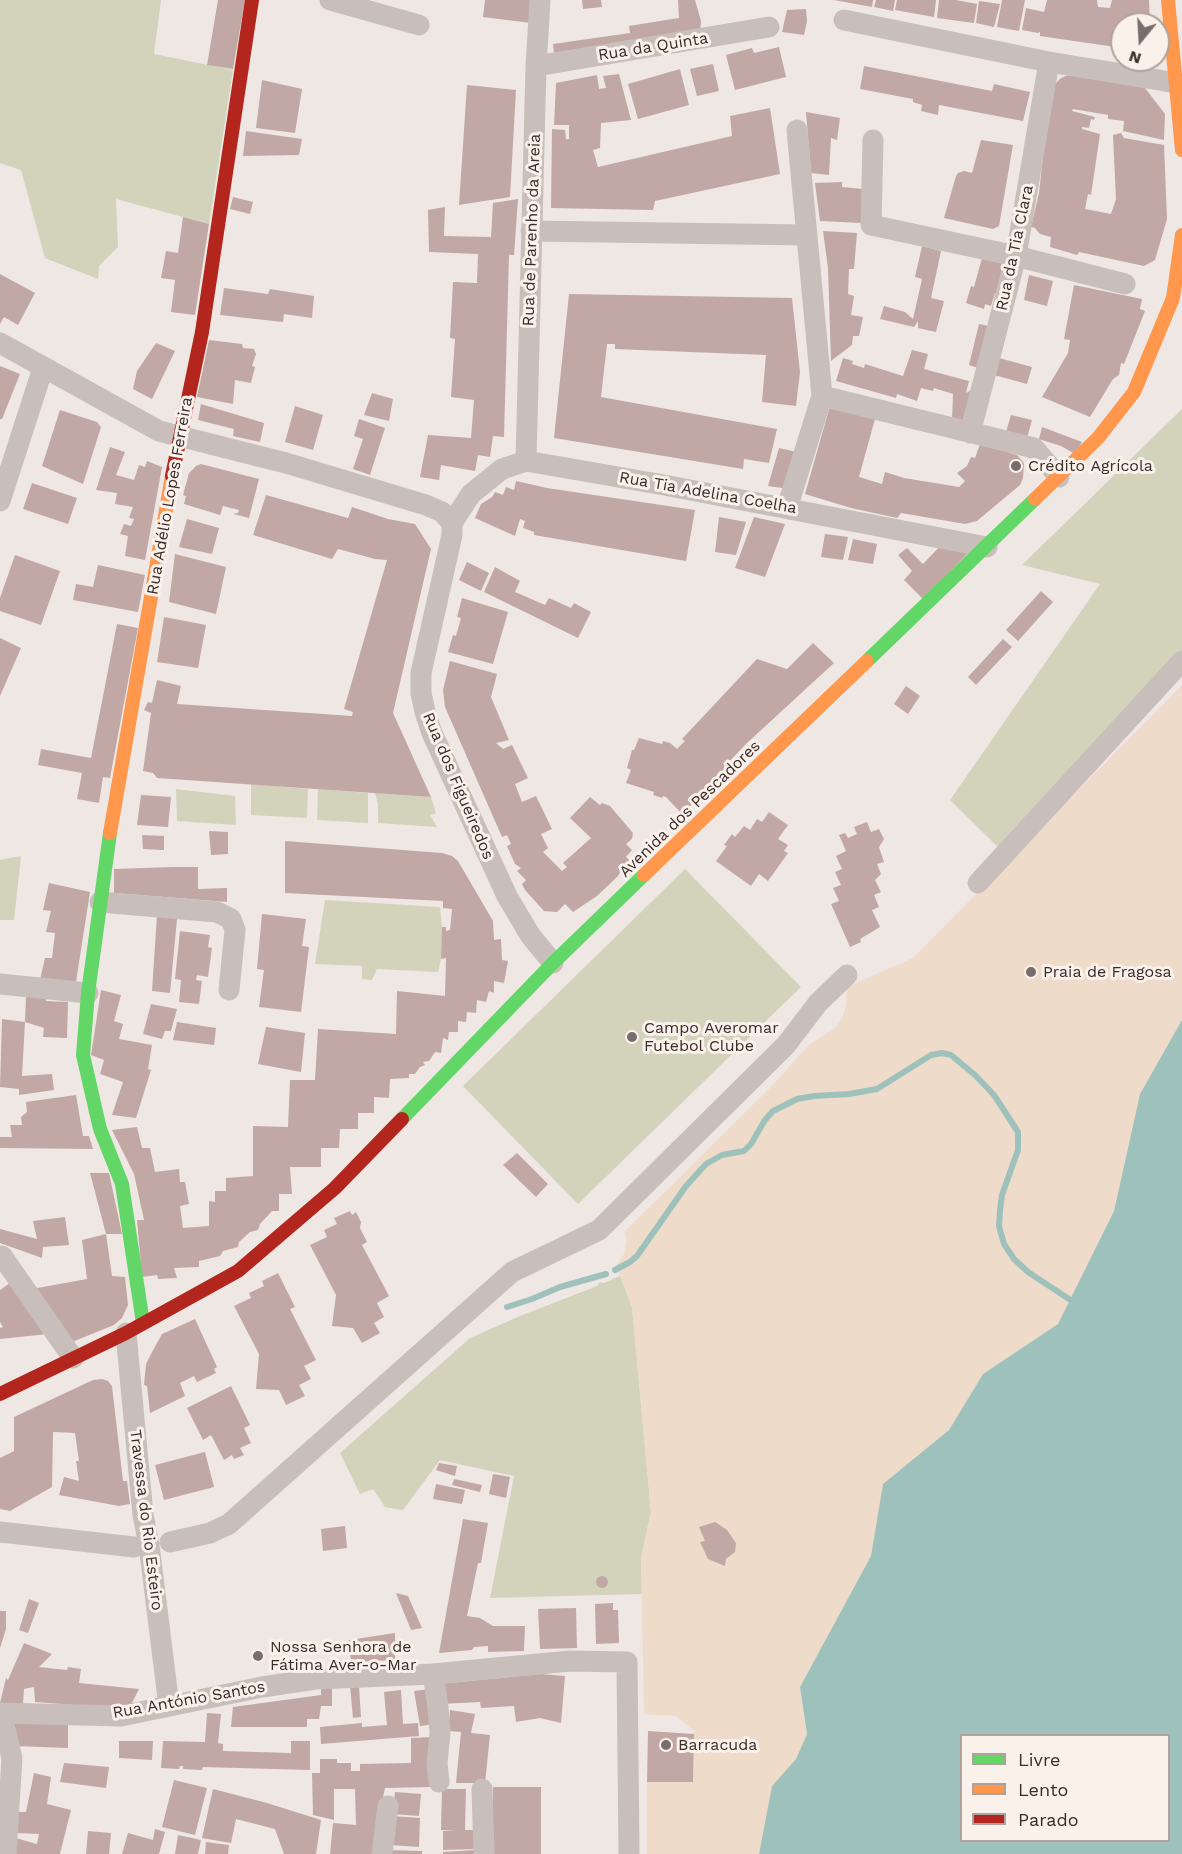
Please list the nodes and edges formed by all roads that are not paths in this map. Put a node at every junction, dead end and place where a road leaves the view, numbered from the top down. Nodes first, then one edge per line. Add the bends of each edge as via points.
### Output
1 (252, 0) edge
2 (330, 0) edge
3 (540, 0) edge
4 (1168, 0) edge
5 (844, 20) dead end
6 (419, 25) dead end
7 (769, 27) dead end
8 (1049, 62) junction
9 (536, 66) junction
10 (1177, 83) junction
11 (797, 130) dead end
12 (873, 140) dead end
13 (1182, 150) edge
14 (531, 231) junction
15 (807, 235) junction
16 (1182, 236) edge
17 (1016, 256) junction
18 (1125, 284) dead end
19 (0, 343) edge
20 (43, 368) junction
21 (822, 396) junction
22 (970, 433) junction
23 (179, 437) junction
24 (526, 461) junction
25 (1059, 477) junction
26 (0, 501) edge
27 (787, 508) junction
28 (452, 523) junction
29 (987, 547) junction
30 (1182, 661) edge
31 (978, 883) dead end
32 (100, 902) junction
33 (553, 963) junction
34 (846, 975) dead end
35 (0, 984) edge
36 (229, 990) dead end
37 (88, 993) junction
38 (2, 1256) dead end
39 (134, 1328) junction
40 (73, 1358) junction
41 (0, 1394) edge
42 (0, 1532) edge
43 (170, 1542) dead end
44 (134, 1547) dead end
45 (433, 1674) junction
46 (169, 1706) junction
47 (0, 1713) edge
48 (439, 1782) dead end
49 (482, 1789) dead end
50 (388, 1806) dead end
51 (6, 1854) edge
52 (382, 1854) edge
53 (484, 1854) edge
54 (629, 1854) edge

1 - 23 street, Rua Adélio Lopes Ferreira via 202,332
2 - 6 street
3 - 9 street, Rua de Parenho da Areia
4 - 10 street
5 - 8 street
7 - 9 street, Rua da Quinta
8 - 10 street
8 - 17 street, Rua da Tia Clara
9 - 14 street, Rua de Parenho da Areia
10 - 13 street
11 - 15 street
12 - 17 street via 871,225
14 - 15 street
14 - 24 street, Rua de Parenho da Areia
15 - 21 street
16 - 25 street, Avenida dos Pescadores via 1173,298 1134,392 1098,438
17 - 18 street
17 - 22 street, Rua da Tia Clara
19 - 20 street
20 - 23 street via 159,431
20 - 26 street
21 - 22 street
21 - 27 street
22 - 25 street via 1034,448
23 - 28 street via 286,463 426,505 442,512
23 - 32 street, Rua Adélio Lopes Ferreira
24 - 27 street, Rua Tia Adelina Coelha
24 - 28 street via 502,469 471,494
25 - 29 street, Avenida dos Pescadores
27 - 29 street, Rua Tia Adelina Coelha
28 - 33 street, Rua dos Figueiredos via 421,673 425,712 507,896 530,935
29 - 33 street, Avenida dos Pescadores
30 - 31 street
32 - 36 street via 217,912 231,919 235,930
32 - 37 street, Rua Adélio Lopes Ferreira
33 - 39 street, Avenida dos Pescadores via 335,1188 238,1271
34 - 43 street via 818,1003 786,1045 599,1230 512,1272 229,1524 210,1533
35 - 37 street
37 - 39 street, Rua Adélio Lopes Ferreira via 83,1055 100,1129 122,1184
38 - 40 street
39 - 40 street, Avenida dos Pescadores
39 - 46 street, Travessa do Rio Esteiro via 143,1515
40 - 41 street, Avenida dos Pescadores
42 - 44 street
45 - 46 street, Rua António Santos via 316,1679
45 - 48 street via 440,1733
45 - 54 street, Rua António Santos via 570,1661 627,1662
46 - 47 street, Rua António Santos via 121,1716
47 - 51 street via 12,1758
49 - 53 street
50 - 52 street

